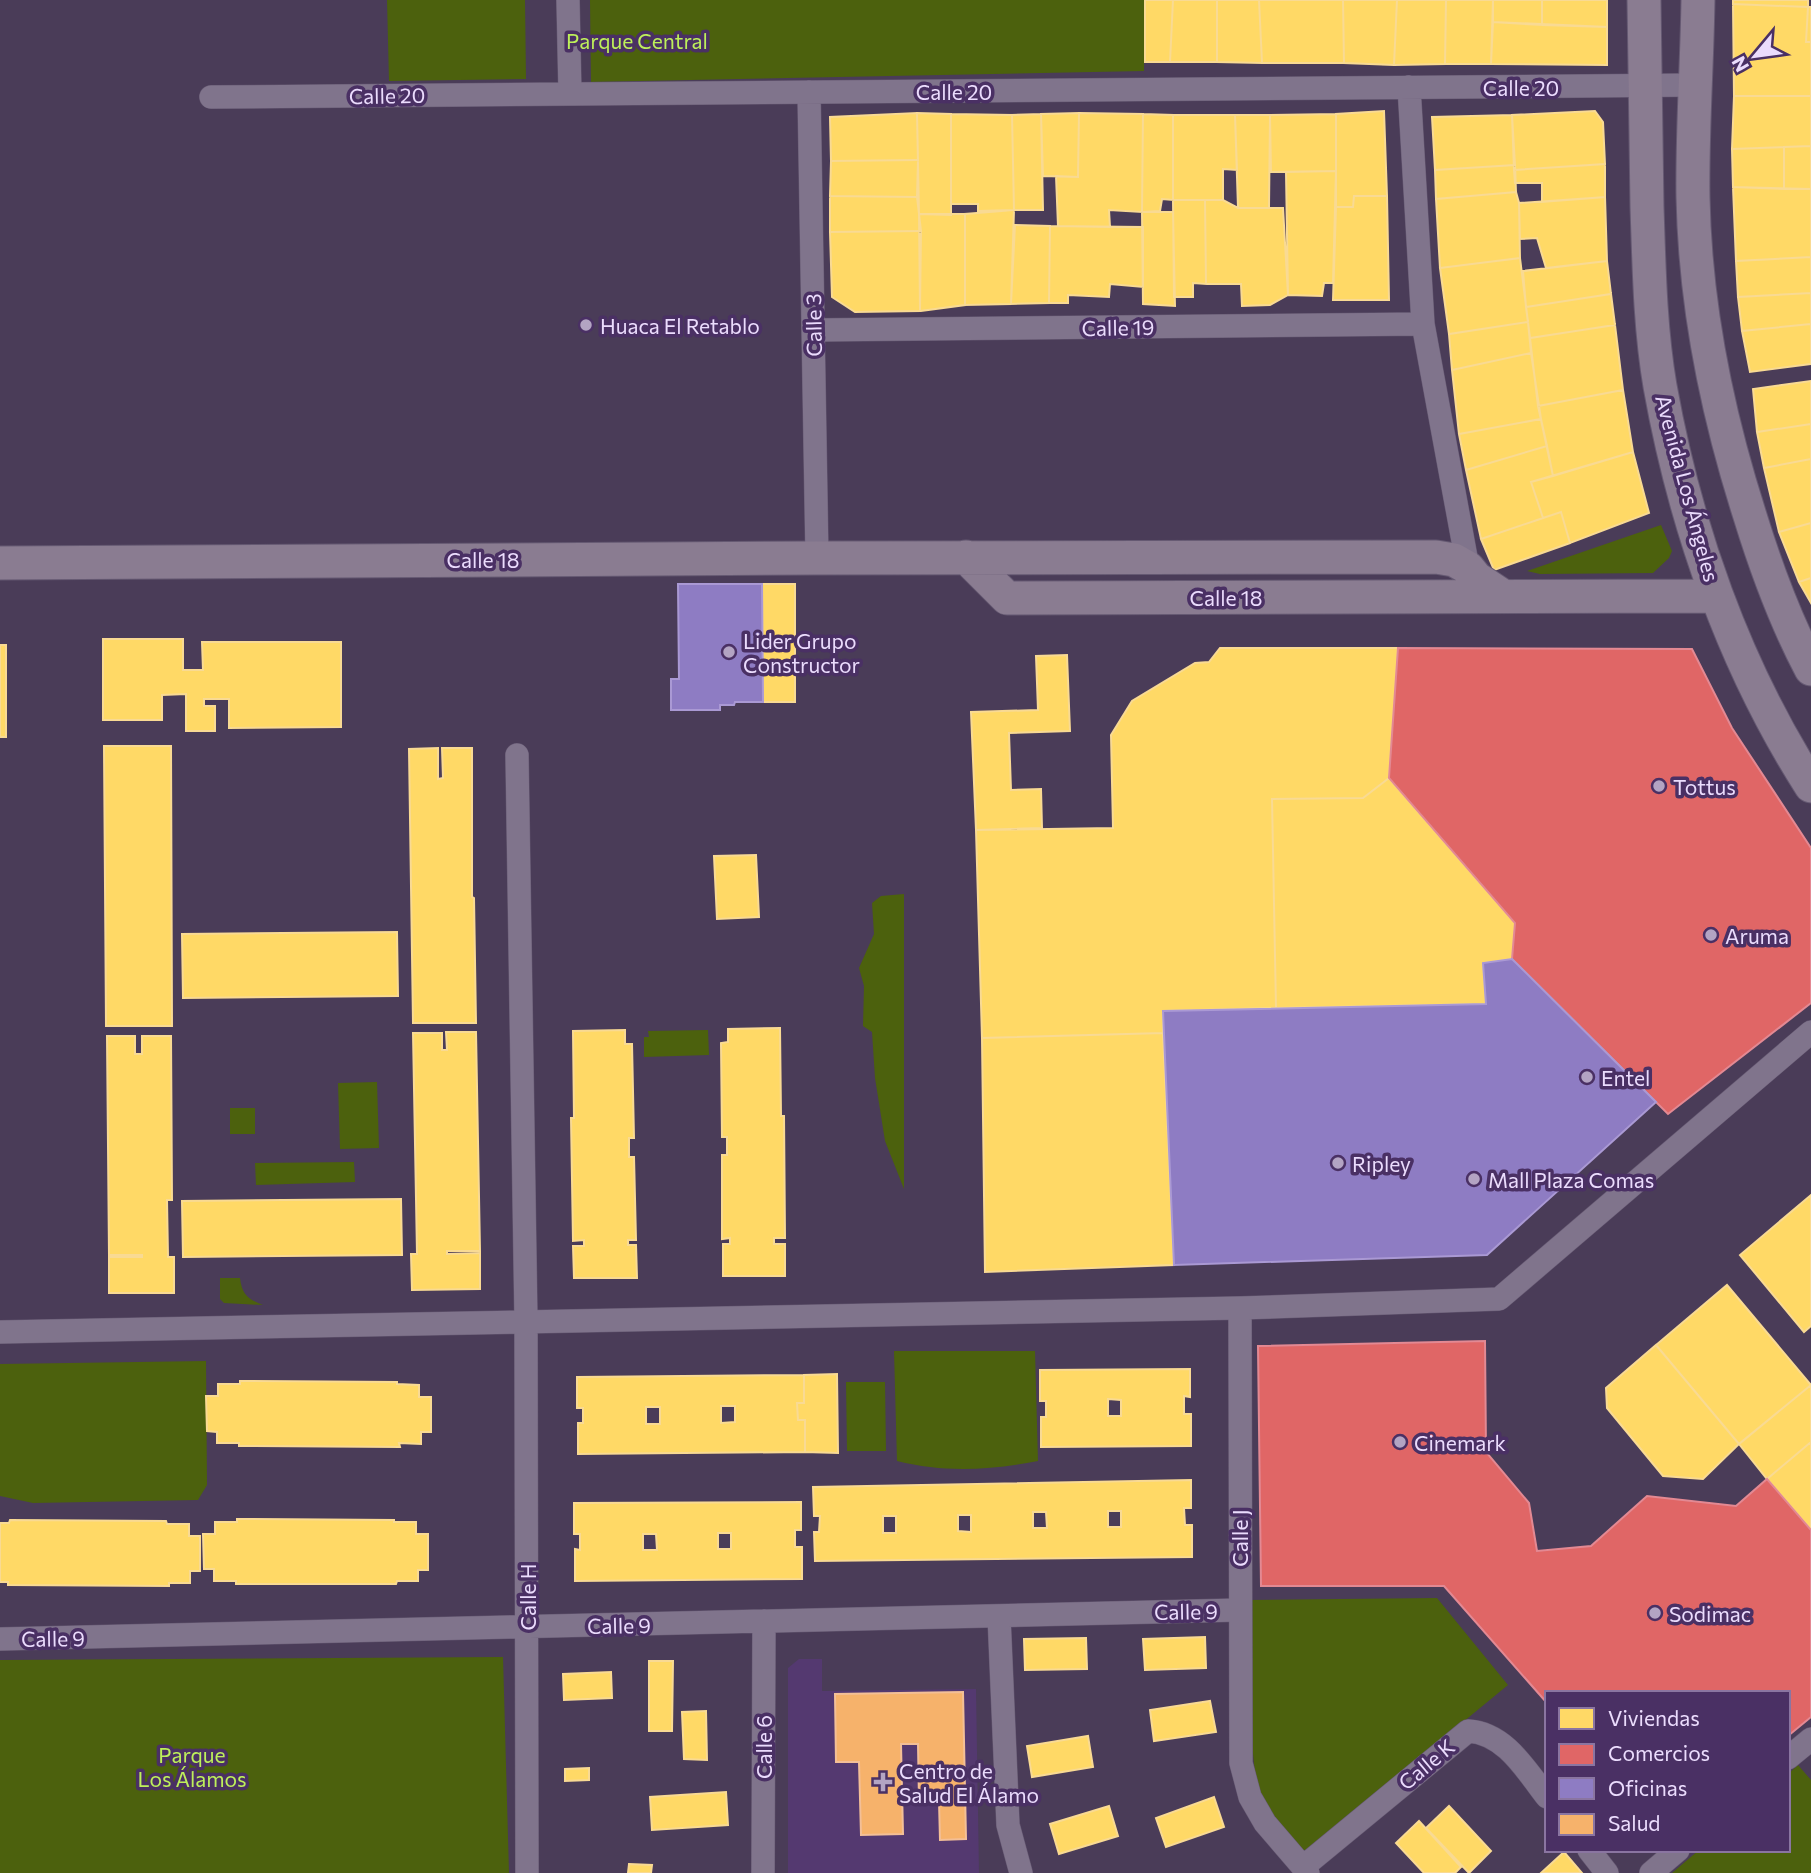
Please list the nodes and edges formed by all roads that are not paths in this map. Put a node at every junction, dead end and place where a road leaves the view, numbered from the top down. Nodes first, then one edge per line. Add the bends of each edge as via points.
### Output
1 (568, 0) edge
2 (1644, 0) edge
3 (1698, 0) edge
4 (1697, 85) junction
5 (1645, 86) junction
6 (1409, 88) junction
7 (809, 92) junction
8 (570, 94) junction
9 (211, 97) dead end
10 (1423, 324) junction
11 (814, 330) junction
12 (966, 557) junction
13 (817, 558) junction
14 (0, 563) edge
15 (1468, 568) junction
16 (1503, 596) junction
17 (1717, 596) junction
18 (1811, 669) edge
19 (517, 755) dead end
20 (1811, 786) edge
21 (1811, 1032) edge
22 (1240, 1308) junction
23 (526, 1322) junction
24 (0, 1332) edge
25 (1239, 1610) junction
26 (999, 1616) junction
27 (764, 1621) junction
28 (527, 1627) junction
29 (0, 1639) edge
30 (1811, 1739) edge
31 (1790, 1756) edge
32 (1545, 1794) edge
33 (1591, 1852) edge
34 (1676, 1852) edge
35 (1018, 1870) edge
36 (1306, 1870) edge
37 (527, 1873) edge
38 (763, 1873) edge
39 (1607, 1873) edge
40 (1651, 1873) edge

1 - 8 street
2 - 5 street, Avenida Los Ángeles
3 - 4 street
4 - 5 street, Calle 20
4 - 18 street via 1693,198 1713,382 1766,568
5 - 6 street, Calle 20
5 - 17 street, Avenida Los Ángeles via 1649,268 1660,385 1684,490
6 - 7 street, Calle 20
6 - 10 street
7 - 8 street, Calle 20
7 - 11 street, Calle 3
8 - 9 street, Calle 20
10 - 11 street, Calle 19
10 - 15 street
11 - 13 street, Calle 3
12 - 13 street, Calle 18
12 - 15 street, Calle 18 via 1436,557
12 - 16 street, Calle 18 via 1007,598
13 - 14 street, Calle 18
15 - 16 street, Calle 18
16 - 17 street, Calle 18
17 - 20 street, Avenida Los Ángeles via 1744,662
19 - 23 street, Calle H
21 - 22 street via 1499,1299
22 - 23 street
22 - 25 street, Calle J
23 - 24 street
23 - 28 street, Calle H
25 - 26 street, Calle 9
25 - 36 street, Calle J via 1241,1763 1250,1797 1265,1823
26 - 27 street, Calle 9
26 - 35 street via 1008,1825
27 - 28 street, Calle 9
27 - 38 street, Calle 6
28 - 29 street, Calle 9
28 - 37 street, Calle H
30 - 31 street
32 - 36 street, Calle K via 1492,1736 1468,1731
33 - 39 street
34 - 40 street

